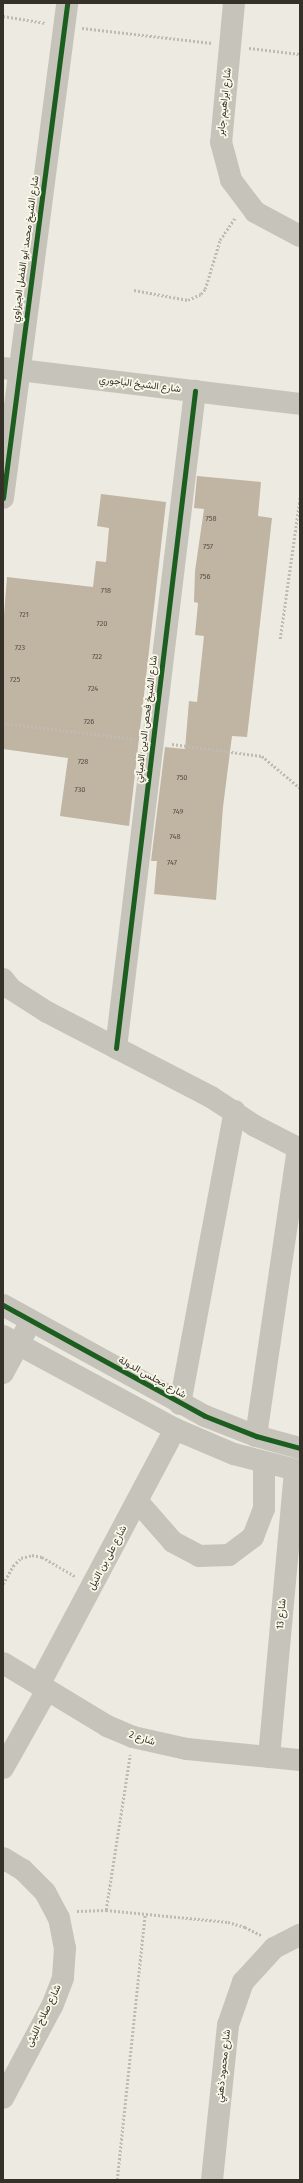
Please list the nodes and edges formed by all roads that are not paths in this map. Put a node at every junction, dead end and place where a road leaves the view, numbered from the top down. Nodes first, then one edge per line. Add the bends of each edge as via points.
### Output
1 (67, 3) edge
2 (234, 3) edge
3 (300, 236) edge
4 (11, 369) edge
5 (196, 391) junction
6 (300, 404) edge
7 (3, 498) edge
8 (3, 979) edge
9 (116, 1048) junction
10 (235, 1111) junction
11 (299, 1149) edge
12 (3, 1305) edge
13 (31, 1320) junction
14 (11, 1340) edge
15 (3, 1373) edge
16 (180, 1404) junction
17 (175, 1430) junction
18 (256, 1436) junction
19 (300, 1448) edge
20 (264, 1463) junction
21 (297, 1471) edge
22 (138, 1502) junction
23 (3, 1662) edge
24 (43, 1687) junction
25 (269, 1757) junction
26 (300, 1760) edge
27 (3, 1768) edge
28 (3, 1858) edge
29 (300, 1935) edge
30 (3, 2098) edge
31 (212, 2180) edge

1 - 4 street, شارع الشيخ محمد ابو الفضل الجيزاوي
2 - 3 street, شارع ابراهيم جابر via 221,142 231,180 255,212
4 - 5 street, شارع الشيخ الباجوري
4 - 7 street, شارع الشيخ محمد ابو الفضل الجيزاوي
5 - 6 street, شارع الشيخ الباجوري
5 - 9 street, شارع الشيخ فحص الدين الامباني
8 - 9 street via 11,988 47,1012
9 - 10 street
10 - 11 street via 276,1138
10 - 16 street
11 - 18 street
12 - 13 street, شارع مجلس الدولة
13 - 14 street
13 - 16 street, شارع مجلس الدولة
14 - 15 street
14 - 17 street
16 - 18 street, شارع مجلس الدولة
17 - 20 street
17 - 22 street, شارع على بن النيل
18 - 19 street, شارع مجلس الدولة
20 - 21 street
20 - 22 street via 264,1509 253,1537 229,1554 199,1556 173,1542
21 - 25 street, شارع 13
22 - 24 street, شارع على بن النيل via 92,1586
23 - 24 street, شارع 2
24 - 25 street, شارع 2 via 107,1726 133,1737 187,1749
24 - 27 street, شارع على بن النيل
25 - 26 street, شارع 2
28 - 30 street, شارع صلاح الليثى via 23,1870 45,1892 59,1918 65,1948 63,1978 52,2006
29 - 31 street, شارع محمود ذهني via 274,1948 244,1982 228,2025

